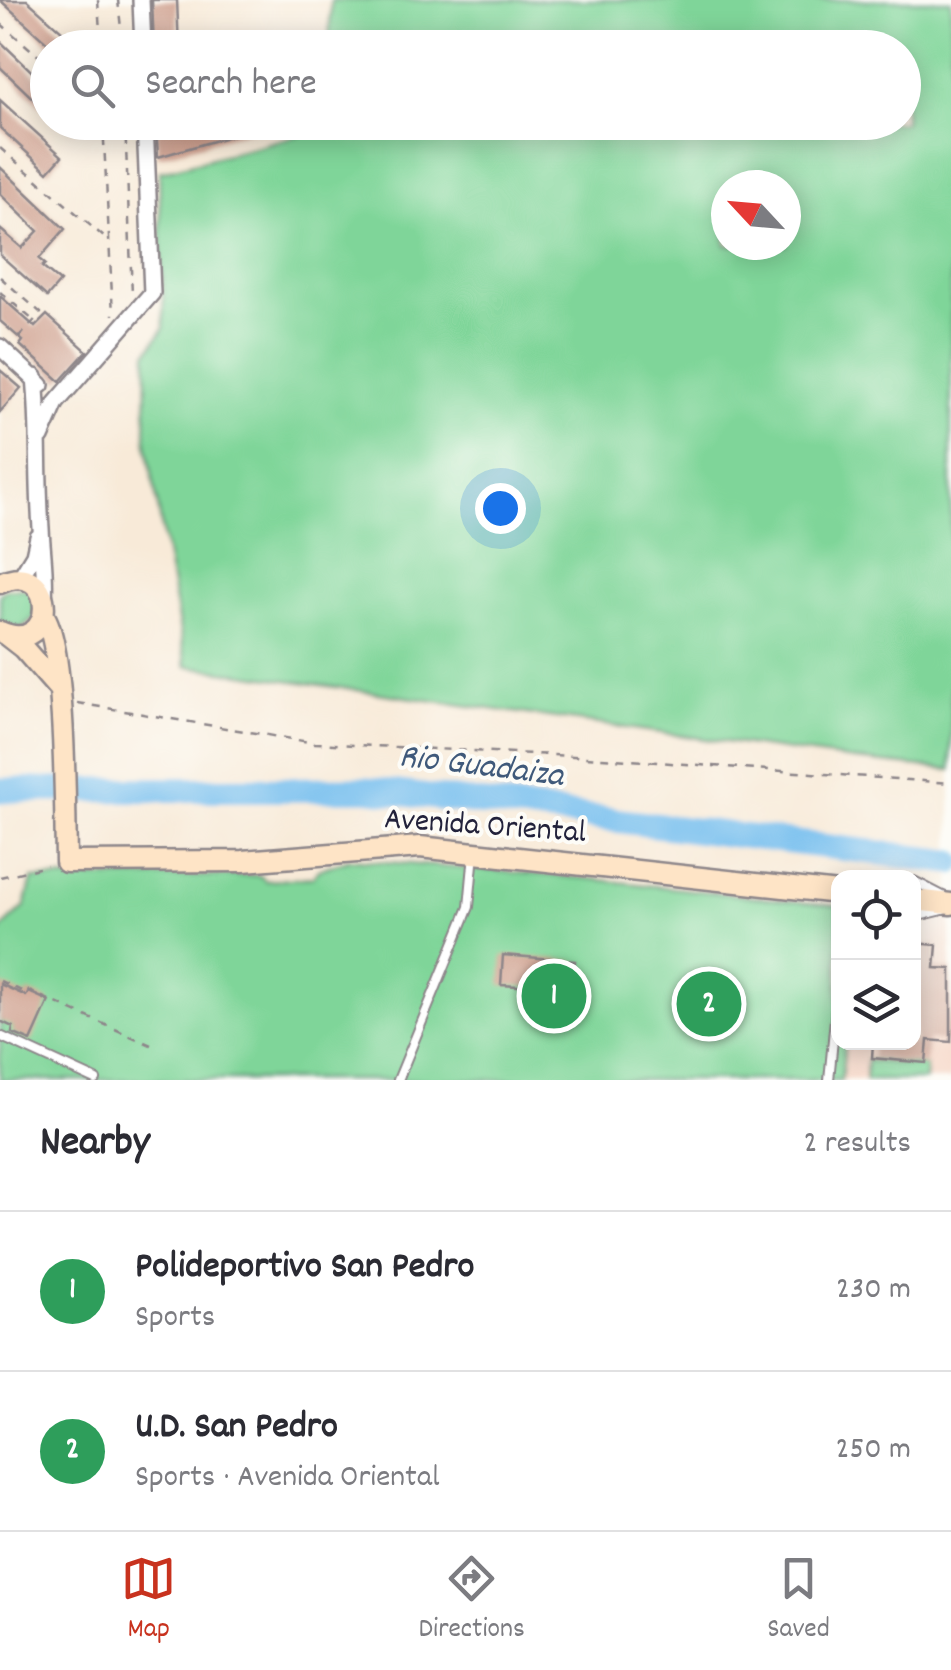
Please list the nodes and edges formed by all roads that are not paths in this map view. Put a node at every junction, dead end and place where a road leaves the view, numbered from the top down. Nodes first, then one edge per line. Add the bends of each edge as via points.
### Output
1 (141, 0) edge
2 (142, 30) edge
3 (147, 140) edge
4 (3, 350) edge
5 (35, 377) junction
6 (56, 403) junction
7 (40, 436) junction
8 (41, 528) junction
9 (6, 580) edge
10 (44, 608) junction
11 (2, 633) edge
12 (59, 702) junction
13 (474, 853) junction
14 (921, 885) edge
15 (831, 891) edge
16 (921, 901) edge
17 (951, 904) edge
18 (921, 915) edge
19 (0, 1036) edge
20 (832, 1050) edge
21 (96, 1080) edge
22 (398, 1080) edge
23 (829, 1080) edge

1 - 2 street
3 - 6 street via 152,293
4 - 5 street
5 - 6 street
5 - 7 street
6 - 7 street
7 - 8 street
8 - 9 street via 34,554
8 - 10 street
9 - 10 street via 35,585
10 - 11 street via 28,634
10 - 12 street
11 - 12 street via 23,648
12 - 13 street, Avenida Oriental via 66,862 243,861 420,847
13 - 15 street, Avenida Oriental
13 - 22 lane via 468,908
14 - 17 lane
16 - 17 street
17 - 18 lane
19 - 21 lane
20 - 23 lane

